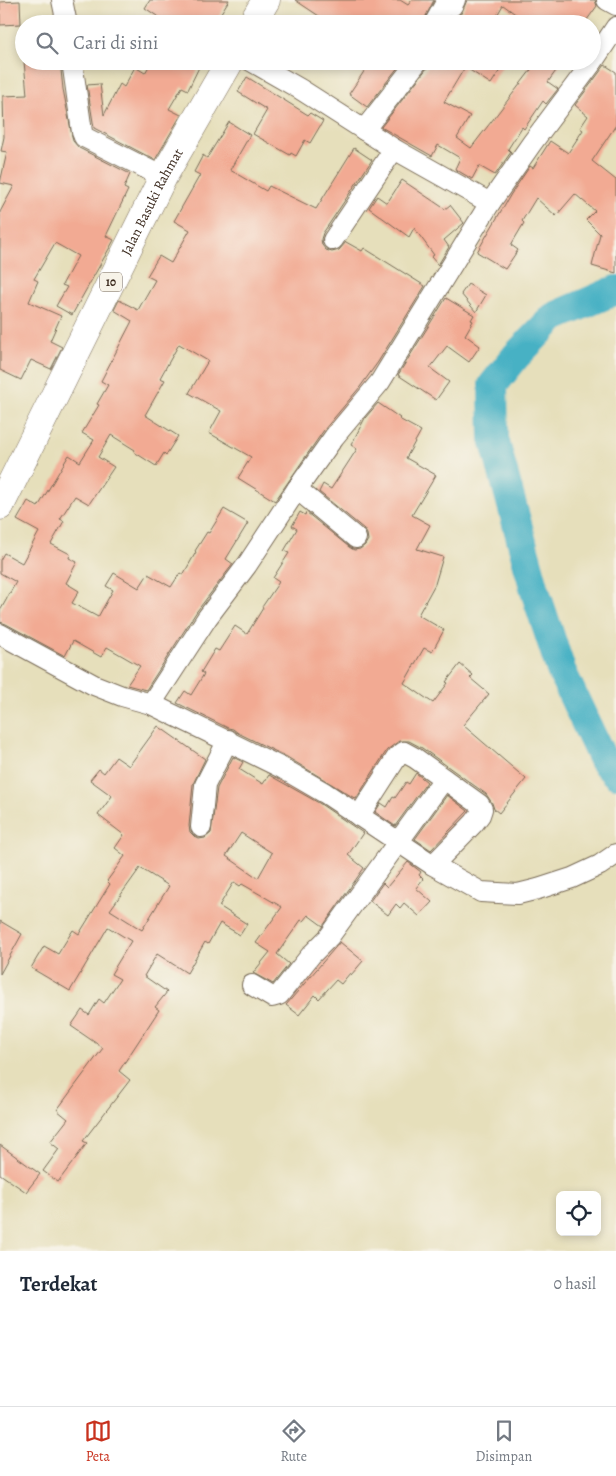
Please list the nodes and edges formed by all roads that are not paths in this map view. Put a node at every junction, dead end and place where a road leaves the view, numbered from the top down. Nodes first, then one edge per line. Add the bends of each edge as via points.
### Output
1 (62, 0) edge
2 (266, 0) edge
3 (456, 0) edge
4 (607, 0) edge
5 (616, 5) edge
6 (65, 15) edge
7 (257, 15) edge
8 (439, 15) edge
9 (616, 27) edge
10 (601, 50) edge
11 (73, 70) edge
12 (228, 70) edge
13 (253, 70) edge
14 (411, 70) edge
15 (587, 70) edge
16 (364, 130) junction
17 (394, 149) junction
18 (163, 177) junction
19 (490, 203) junction
20 (332, 240) dead end
21 (297, 489) junction
22 (0, 506) edge
23 (356, 538) dead end
24 (0, 634) edge
25 (151, 704) junction
26 (228, 740) junction
27 (444, 779) junction
28 (359, 816) junction
29 (201, 827) dead end
30 (399, 842) junction
31 (616, 854) edge
32 (433, 864) junction
33 (252, 985) dead end

1 - 6 street
2 - 7 highway
3 - 8 street via 452,6 446,4
4 - 5 street
9 - 10 street
11 - 18 street via 84,137
12 - 18 highway, Jalan Basuki Rahmat / 10
13 - 16 street via 300,89
14 - 16 street
15 - 19 street
16 - 17 street
17 - 19 street
17 - 20 street
18 - 22 highway, Jalan Basuki Rahmat / 10
19 - 21 street via 380,382 334,437
21 - 23 street
21 - 25 street
24 - 25 street via 94,685
25 - 26 street
26 - 28 street via 282,768
26 - 29 street via 205,784
27 - 28 street via 404,752
27 - 30 street
27 - 32 street via 482,809 474,823
28 - 30 street
30 - 32 street
30 - 33 street via 329,937 279,995 272,997
31 - 32 street via 572,878 518,894 481,892

